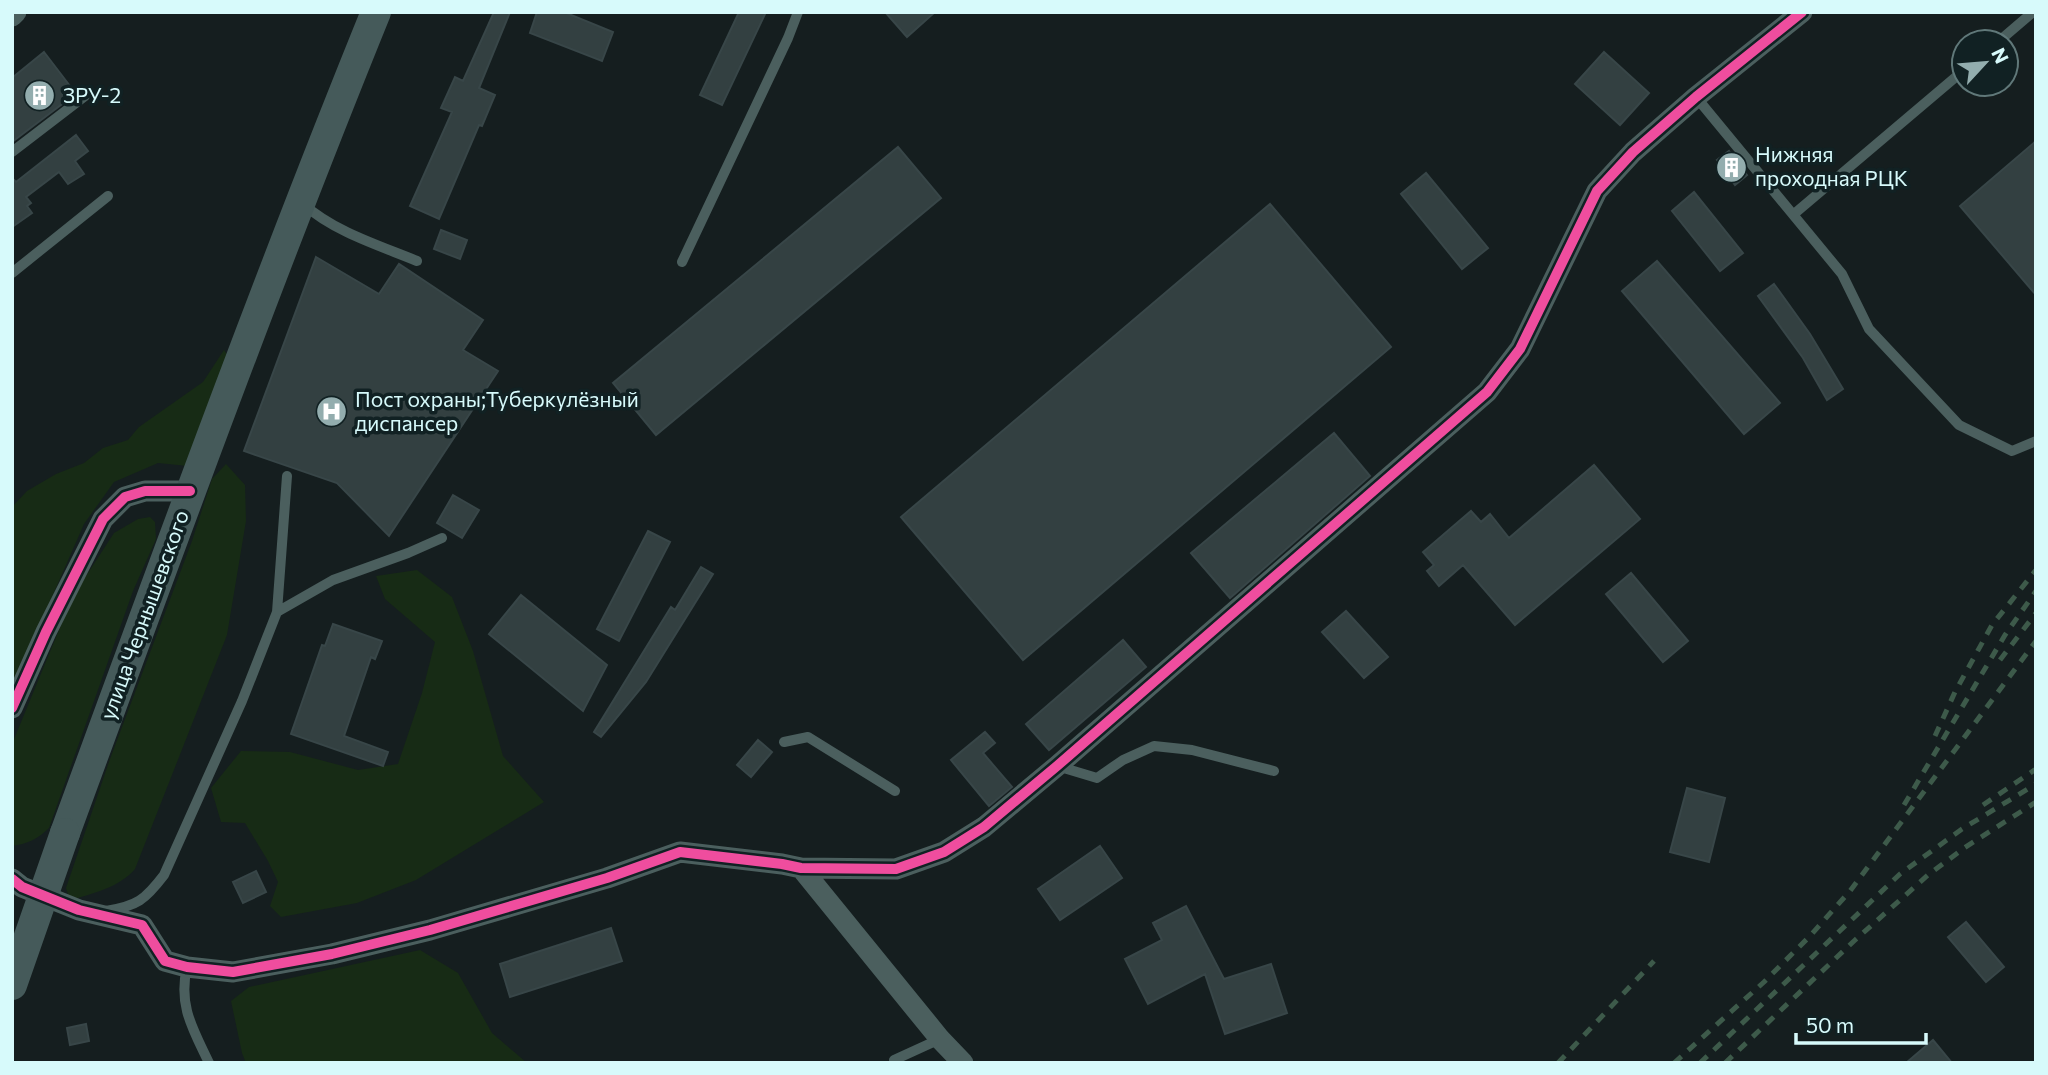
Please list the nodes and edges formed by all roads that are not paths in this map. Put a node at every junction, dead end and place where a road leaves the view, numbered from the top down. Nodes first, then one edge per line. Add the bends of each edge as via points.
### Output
1 (798, 12) edge
2 (1802, 12) edge
3 (2033, 12) edge
4 (372, 15) edge
5 (2014, 28) edge
6 (1950, 82) edge
7 (85, 96) dead end
8 (1696, 97) junction
9 (12, 152) edge
10 (108, 196) dead end
11 (301, 202) junction
12 (1794, 214) junction
13 (417, 261) dead end
14 (682, 262) dead end
15 (12, 273) edge
16 (2036, 441) edge
17 (287, 476) dead end
18 (190, 491) junction
19 (442, 538) dead end
20 (276, 612) junction
21 (12, 708) edge
22 (784, 742) dead end
23 (1056, 766) junction
24 (1274, 771) dead end
25 (895, 791) dead end
26 (800, 868) junction
27 (12, 879) edge
28 (79, 910) junction
29 (187, 967) junction
30 (12, 985) edge
31 (940, 1039) junction
32 (894, 1060) dead end
33 (209, 1063) edge
34 (963, 1063) edge

1 - 14 lane
2 - 8 street
3 - 5 lane
4 - 11 main road, улица Чернышевского
6 - 12 lane
7 - 9 lane
8 - 12 lane
8 - 23 street via 1597,191 1520,348 1487,392
10 - 15 lane
11 - 13 lane via 358,237
11 - 18 main road, улица Чернышевского
12 - 16 lane via 1842,274 1869,330 1959,425 2012,451
17 - 20 lane
18 - 21 street via 145,491 125,497 103,519
18 - 30 main road, улица Чернышевского, bridge
19 - 20 lane via 333,580
20 - 28 lane via 242,701 164,875 135,904 97,912
22 - 25 lane via 807,737
23 - 24 lane via 1097,778 1154,746 1192,750
23 - 26 street via 984,827 944,852 896,869
26 - 29 street via 680,852 430,930 332,954 233,972
26 - 31 street
27 - 28 street
28 - 29 street via 142,925 165,961
29 - 33 lane via 183,998
31 - 32 lane
31 - 34 street

